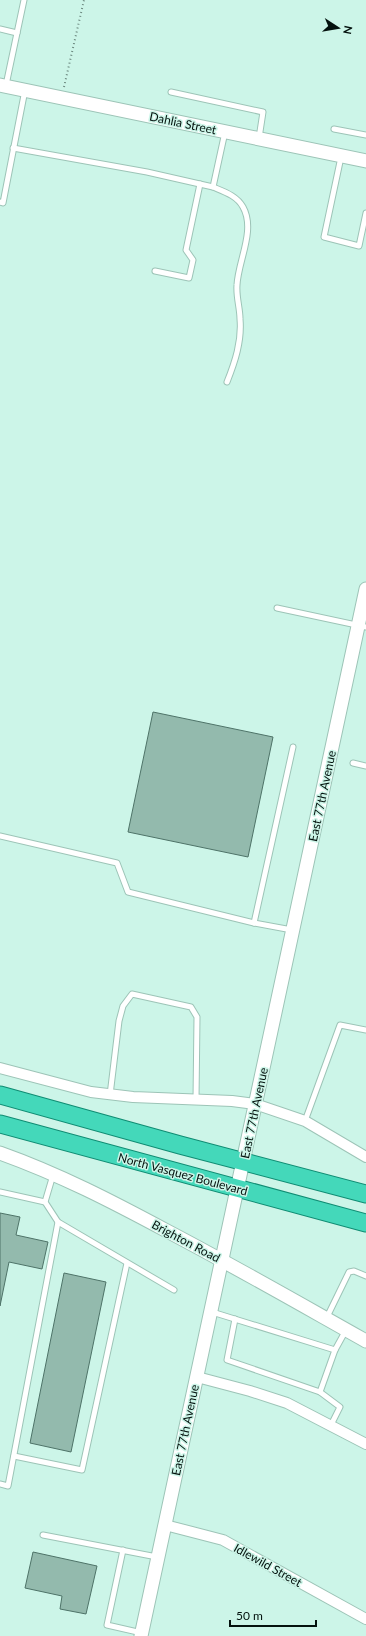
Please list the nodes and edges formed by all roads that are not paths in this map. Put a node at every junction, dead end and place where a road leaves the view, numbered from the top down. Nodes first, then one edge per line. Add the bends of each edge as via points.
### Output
1 (24, 0) edge
2 (0, 29) edge
3 (17, 33) junction
4 (3, 85) edge
5 (25, 90) junction
6 (171, 92) dead end
7 (334, 129) dead end
8 (225, 132) junction
9 (366, 135) edge
10 (259, 139) junction
11 (13, 148) junction
12 (341, 156) junction
13 (366, 161) edge
14 (200, 184) junction
15 (213, 187) junction
16 (0, 202) edge
17 (366, 214) edge
18 (155, 271) dead end
19 (227, 382) dead end
20 (366, 590) edge
21 (277, 608) dead end
22 (362, 626) edge
23 (293, 748) dead end
24 (353, 763) dead end
25 (366, 766) edge
26 (0, 836) edge
27 (254, 923) junction
28 (293, 930) junction
29 (366, 1030) edge
30 (0, 1068) edge
31 (0, 1095) edge
32 (110, 1095) junction
33 (196, 1099) junction
34 (255, 1104) junction
35 (306, 1121) junction
36 (0, 1124) edge
37 (0, 1153) edge
38 (366, 1157) edge
39 (243, 1161) junction
40 (54, 1174) junction
41 (237, 1189) junction
42 (0, 1192) edge
43 (366, 1194) edge
44 (45, 1202) junction
45 (58, 1222) junction
46 (366, 1223) edge
47 (222, 1260) junction
48 (127, 1263) junction
49 (366, 1276) edge
50 (174, 1290) dead end
51 (211, 1312) junction
52 (326, 1318) junction
53 (234, 1319) junction
54 (346, 1330) junction
55 (366, 1341) edge
56 (335, 1350) junction
57 (197, 1377) junction
58 (320, 1392) junction
59 (331, 1425) junction
60 (366, 1444) edge
61 (14, 1456) junction
62 (0, 1484) edge
63 (165, 1524) junction
64 (43, 1534) dead end
65 (122, 1550) junction
66 (158, 1557) junction
67 (366, 1619) edge
68 (141, 1635) edge

1 - 3 lane
2 - 3 lane
3 - 4 lane
4 - 5 street, Dahlia Street
5 - 8 street, Dahlia Street
5 - 11 lane
6 - 10 lane via 263,112
7 - 9 lane
8 - 10 street, Dahlia Street
8 - 15 lane
10 - 12 street, Dahlia Street
11 - 14 lane
11 - 16 lane via 3,203
12 - 13 street, Dahlia Street
12 - 17 lane via 324,237 359,246
14 - 15 lane
14 - 18 lane via 186,250 192,260 189,278
15 - 19 lane via 232,195 243,206 246,216 247,234 237,286 240,333 235,362
20 - 22 street, East 77th Avenue
21 - 22 lane
22 - 28 street, East 77th Avenue
23 - 27 lane
24 - 25 lane
26 - 27 lane via 118,863 128,892
27 - 28 lane
28 - 34 street, East 77th Avenue
29 - 35 lane via 340,1025
30 - 32 street via 65,1087
31 - 39 highway
32 - 33 street
32 - 33 lane via 119,1021 123,1006 132,994 191,1008 197,1017
33 - 34 street via 232,1100
34 - 35 street
34 - 39 street, East 77th Avenue
35 - 38 street
36 - 41 highway, North Vasquez Boulevard
37 - 40 street, Brighton Road
39 - 41 street, East 77th Avenue
39 - 43 highway
40 - 44 lane
40 - 47 street, Brighton Road via 94,1192
41 - 46 highway, North Vasquez Boulevard
41 - 47 street, East 77th Avenue
42 - 44 lane
44 - 45 lane
45 - 48 lane
45 - 61 lane
47 - 51 street, East 77th Avenue
47 - 52 street, Brighton Road
48 - 50 lane
48 - 61 lane via 82,1470
49 - 52 lane via 354,1271 349,1272
51 - 53 lane
51 - 57 street, East 77th Avenue
52 - 54 street, Brighton Road
53 - 56 lane
53 - 58 lane via 227,1360
54 - 55 street, Brighton Road
54 - 56 lane
56 - 58 lane
57 - 59 street via 268,1396
57 - 63 street, East 77th Avenue
58 - 59 lane via 340,1407
59 - 60 street
61 - 62 lane via 8,1486
63 - 66 street, East 77th Avenue
63 - 67 street, Idlewild Street via 223,1540
64 - 65 lane
65 - 66 lane
65 - 68 lane via 106,1625
66 - 68 street, East 77th Avenue

